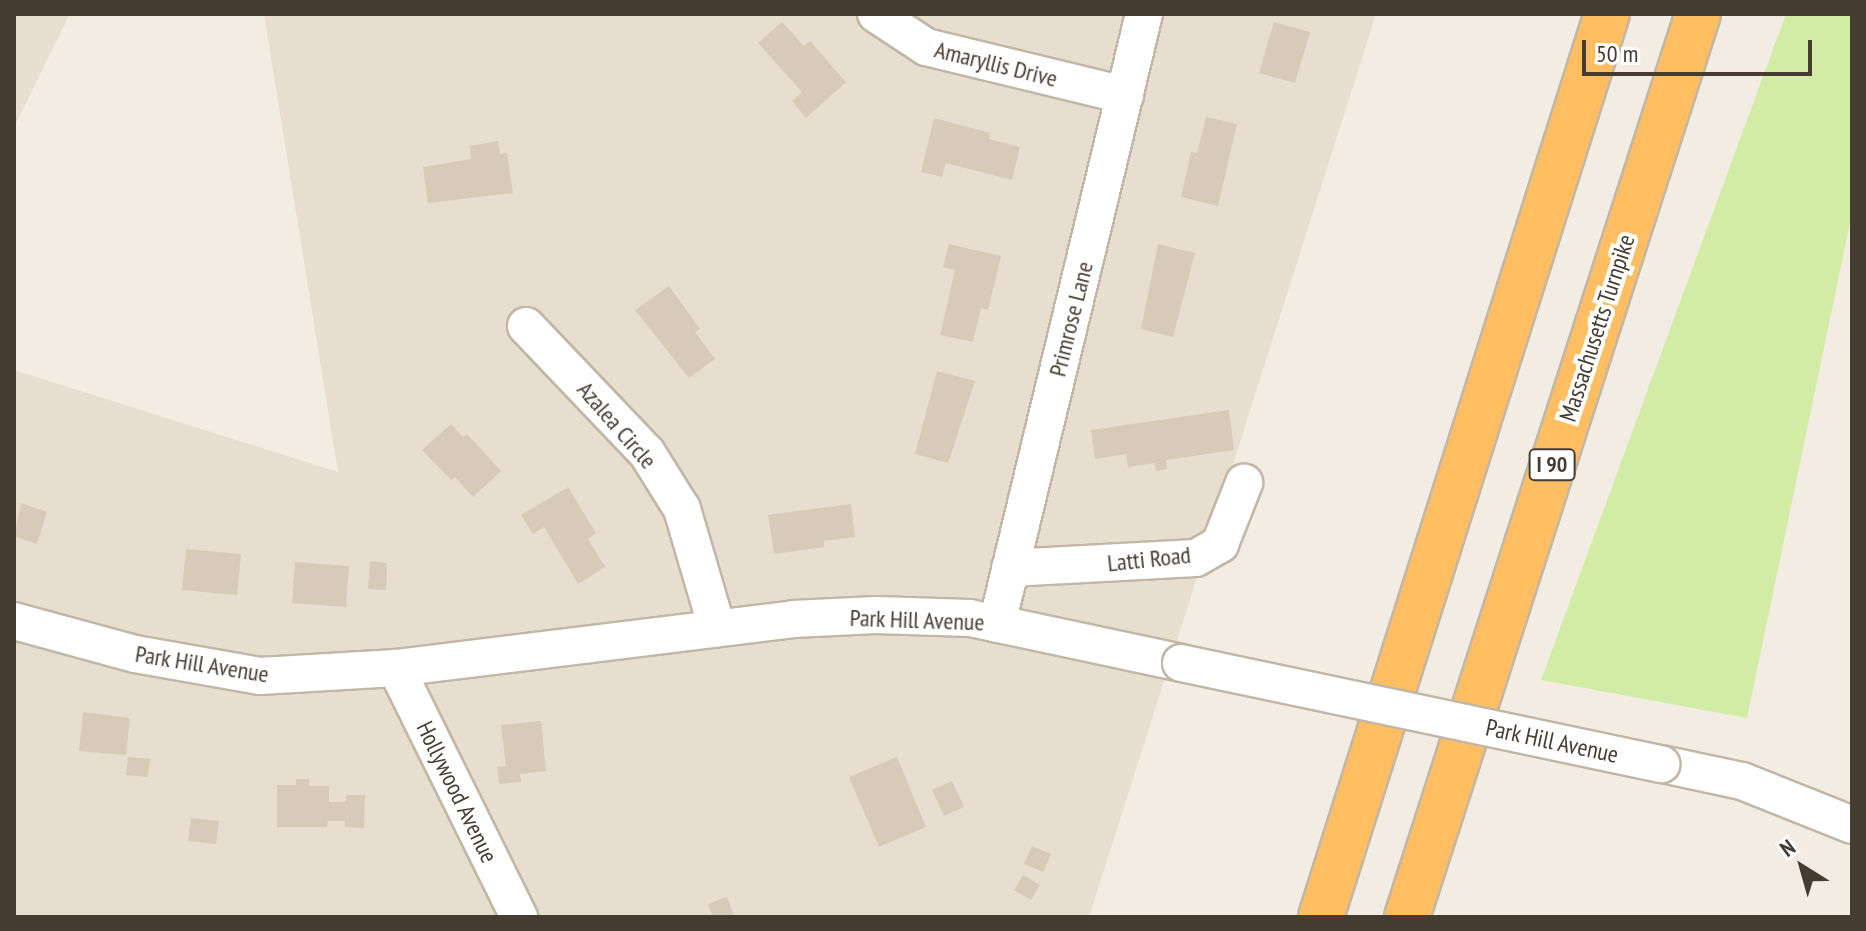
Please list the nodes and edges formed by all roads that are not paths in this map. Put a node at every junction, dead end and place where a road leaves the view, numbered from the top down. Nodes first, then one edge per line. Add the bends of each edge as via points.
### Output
1 (876, 14) edge
2 (1144, 14) edge
3 (1607, 14) edge
4 (1698, 14) edge
5 (1125, 95) junction
6 (526, 326) dead end
7 (1244, 483) dead end
8 (1010, 568) junction
9 (14, 621) edge
10 (997, 624) junction
11 (717, 628) junction
12 (396, 668) junction
13 (1852, 825) edge
14 (519, 917) edge
15 (1321, 917) edge
16 (1407, 917) edge

1 - 5 street, Amaryllis Drive via 926,47
2 - 5 street, Primrose Lane
3 - 15 highway
4 - 16 highway, Massachusetts Turnpike / I 90
5 - 8 street, Primrose Lane
6 - 11 street, Azalea Circle via 647,453 682,509
7 - 8 street, Latti Road via 1220,544 1196,558
8 - 10 street, Primrose Lane
9 - 12 street, Park Hill Avenue via 230,673 305,676
10 - 11 street, Park Hill Avenue via 876,615
10 - 13 street, Park Hill Avenue, bridge via 1742,781
11 - 12 street, Park Hill Avenue
12 - 14 street, Hollywood Avenue

